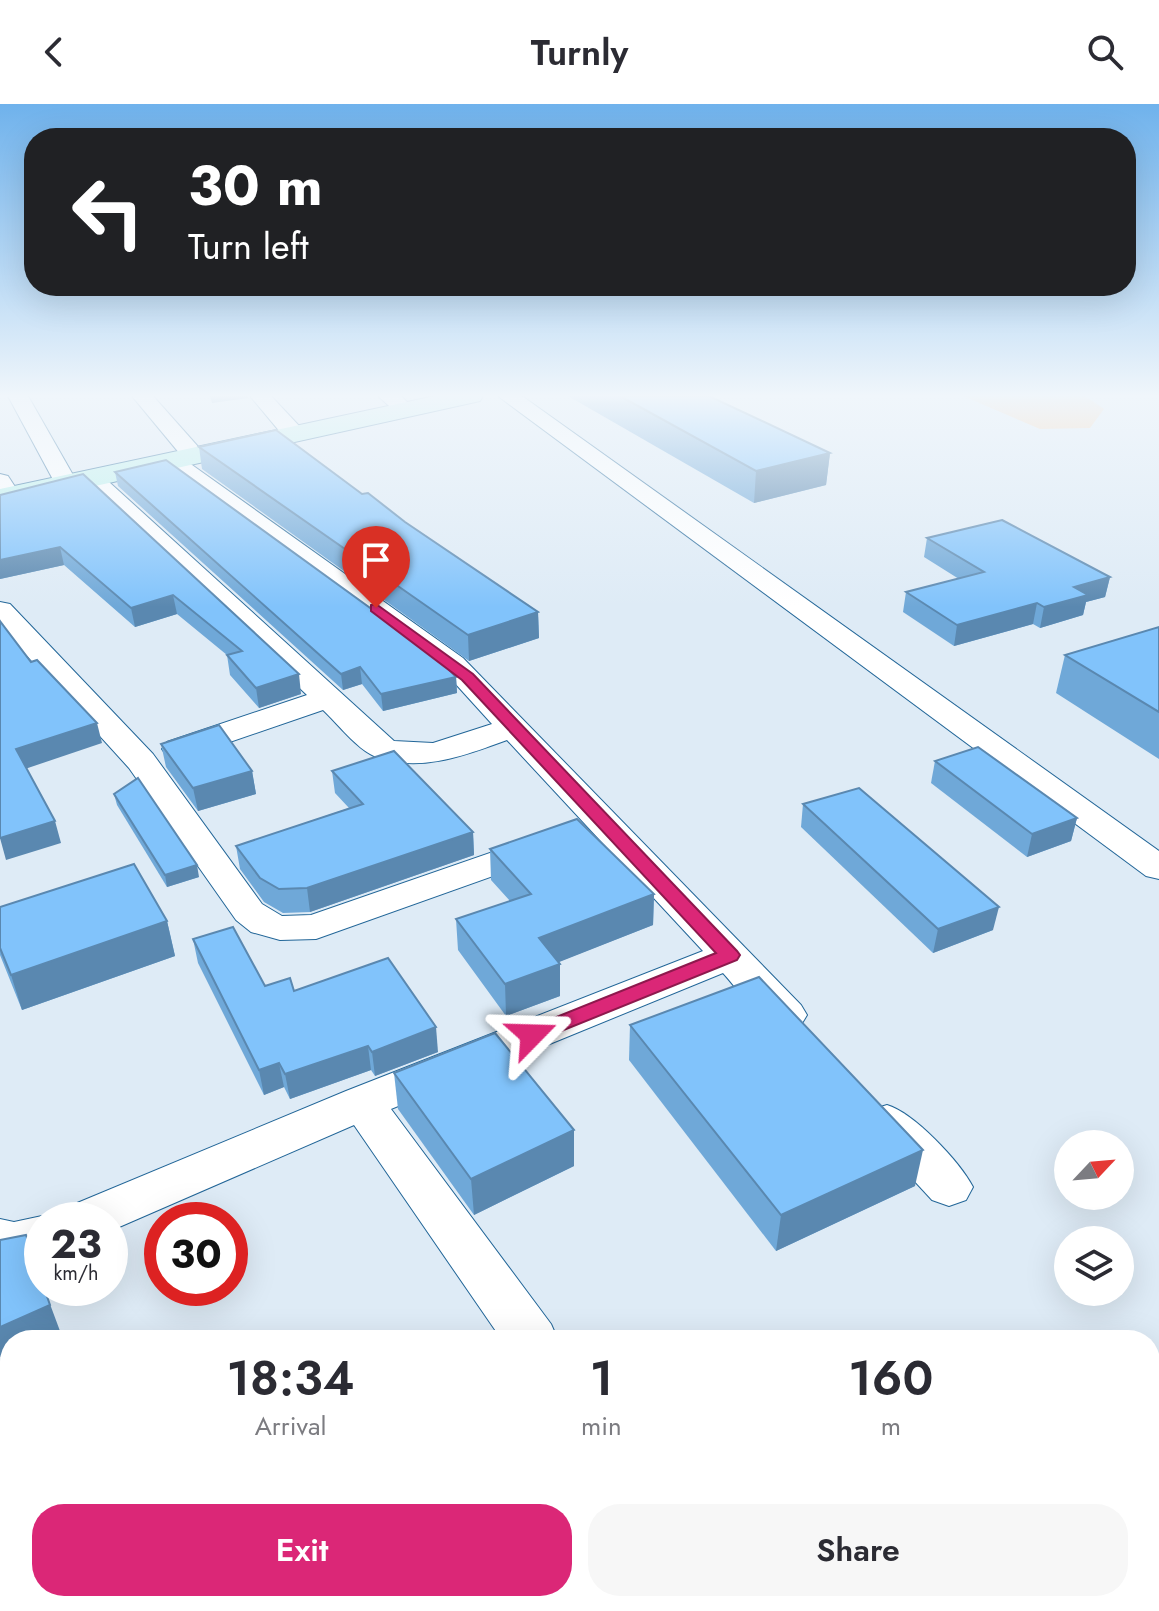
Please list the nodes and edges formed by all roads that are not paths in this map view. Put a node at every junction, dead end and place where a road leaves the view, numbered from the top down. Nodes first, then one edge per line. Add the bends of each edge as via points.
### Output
1 (69, 466) edge
2 (138, 466) edge
3 (194, 466) edge
4 (605, 466) edge
5 (78, 479) junction
6 (3, 491) edge
7 (0, 610) edge
8 (329, 698) junction
9 (515, 727) junction
10 (141, 761) junction
11 (582, 832) junction
12 (1159, 868) edge
13 (730, 955) junction
14 (807, 1037) edge
15 (861, 1095) edge
16 (362, 1103) junction
17 (949, 1187) dead end
18 (128, 1203) edge
19 (0, 1239) edge
20 (24, 1240) edge
21 (525, 1330) edge

1 - 5 street
2 - 5 main road
3 - 9 street via 453,664
4 - 12 street
5 - 6 main road
5 - 8 street
7 - 10 street
8 - 9 street via 383,748 400,755 440,751
8 - 10 street
9 - 11 street
10 - 11 street via 249,912 264,925 291,930 316,927
11 - 13 street
13 - 14 street
13 - 16 street
15 - 17 street
16 - 18 street
16 - 21 street
19 - 20 street

